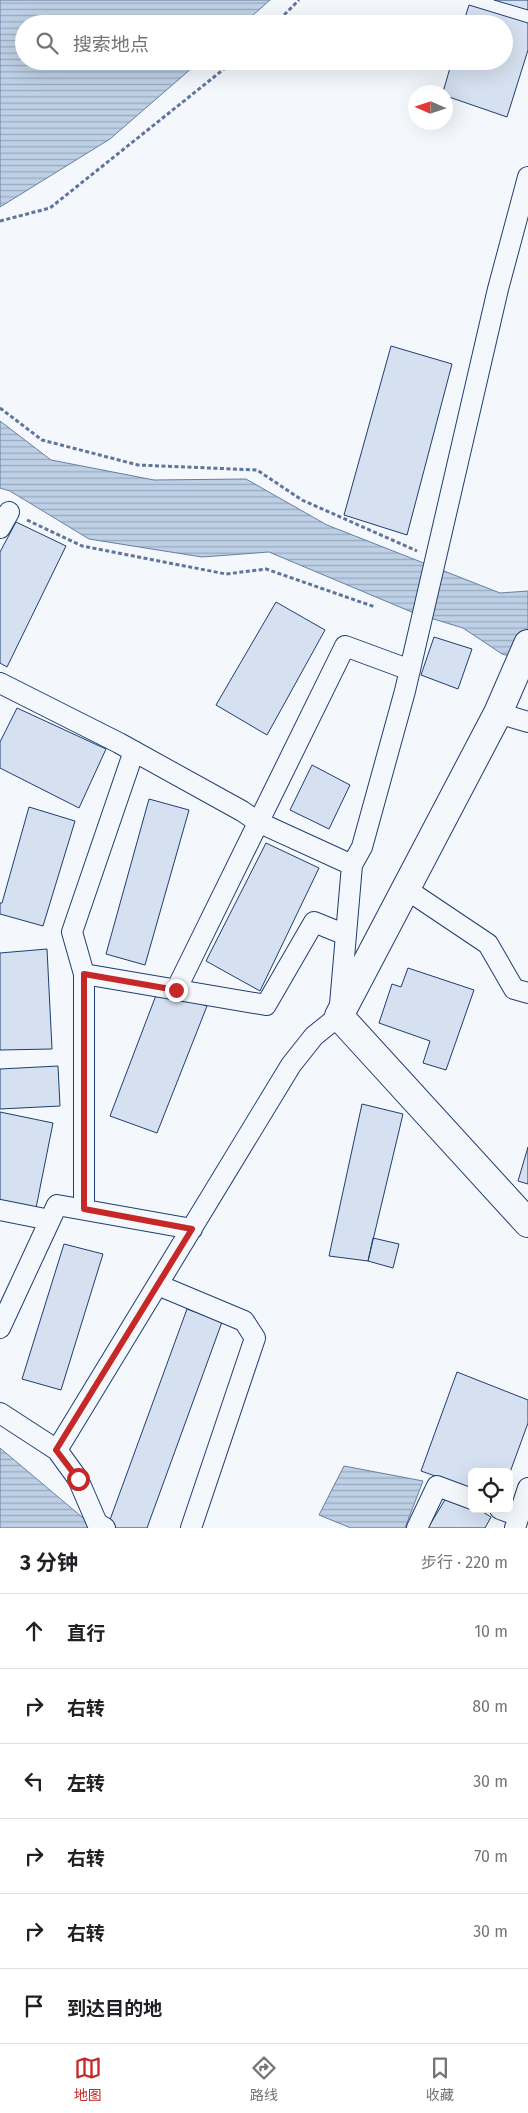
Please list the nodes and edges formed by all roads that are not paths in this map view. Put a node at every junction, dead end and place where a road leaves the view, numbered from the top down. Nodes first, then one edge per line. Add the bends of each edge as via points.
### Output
1 (528, 177) edge
2 (528, 644) edge
3 (410, 670) junction
4 (0, 683) edge
5 (500, 708) junction
6 (528, 722) edge
7 (134, 751) junction
8 (258, 822) junction
9 (352, 865) junction
10 (406, 889) junction
11 (346, 935) junction
12 (84, 974) junction
13 (176, 990) junction
14 (528, 993) edge
15 (339, 1016) junction
16 (84, 1209) junction
17 (0, 1210) edge
18 (50, 1220) junction
19 (528, 1223) edge
20 (192, 1229) junction
21 (158, 1285) junction
22 (0, 1328) edge
23 (0, 1413) edge
24 (56, 1450) junction
25 (528, 1488) edge
26 (468, 1498) edge
27 (511, 1518) edge
28 (105, 1528) edge
29 (191, 1528) edge
30 (417, 1528) edge

1 - 3 street via 498,289
2 - 5 street
3 - 8 street via 345,646
3 - 9 street via 362,848
4 - 7 street
5 - 6 street
5 - 10 street
7 - 8 street
7 - 12 street via 72,932
8 - 9 street
8 - 13 street
9 - 11 street
10 - 14 street via 488,944 514,989
10 - 15 street
11 - 13 street via 314,922 266,1005
11 - 15 street
12 - 13 street
12 - 16 street
15 - 19 street
15 - 20 street via 314,1036 292,1065
16 - 18 street via 57,1204
16 - 20 street
17 - 18 street
18 - 22 street
20 - 21 street
21 - 24 street
21 - 29 street via 244,1321 255,1338
23 - 24 street
24 - 28 street via 78,1479 97,1523
25 - 27 street
26 - 30 street via 437,1486

